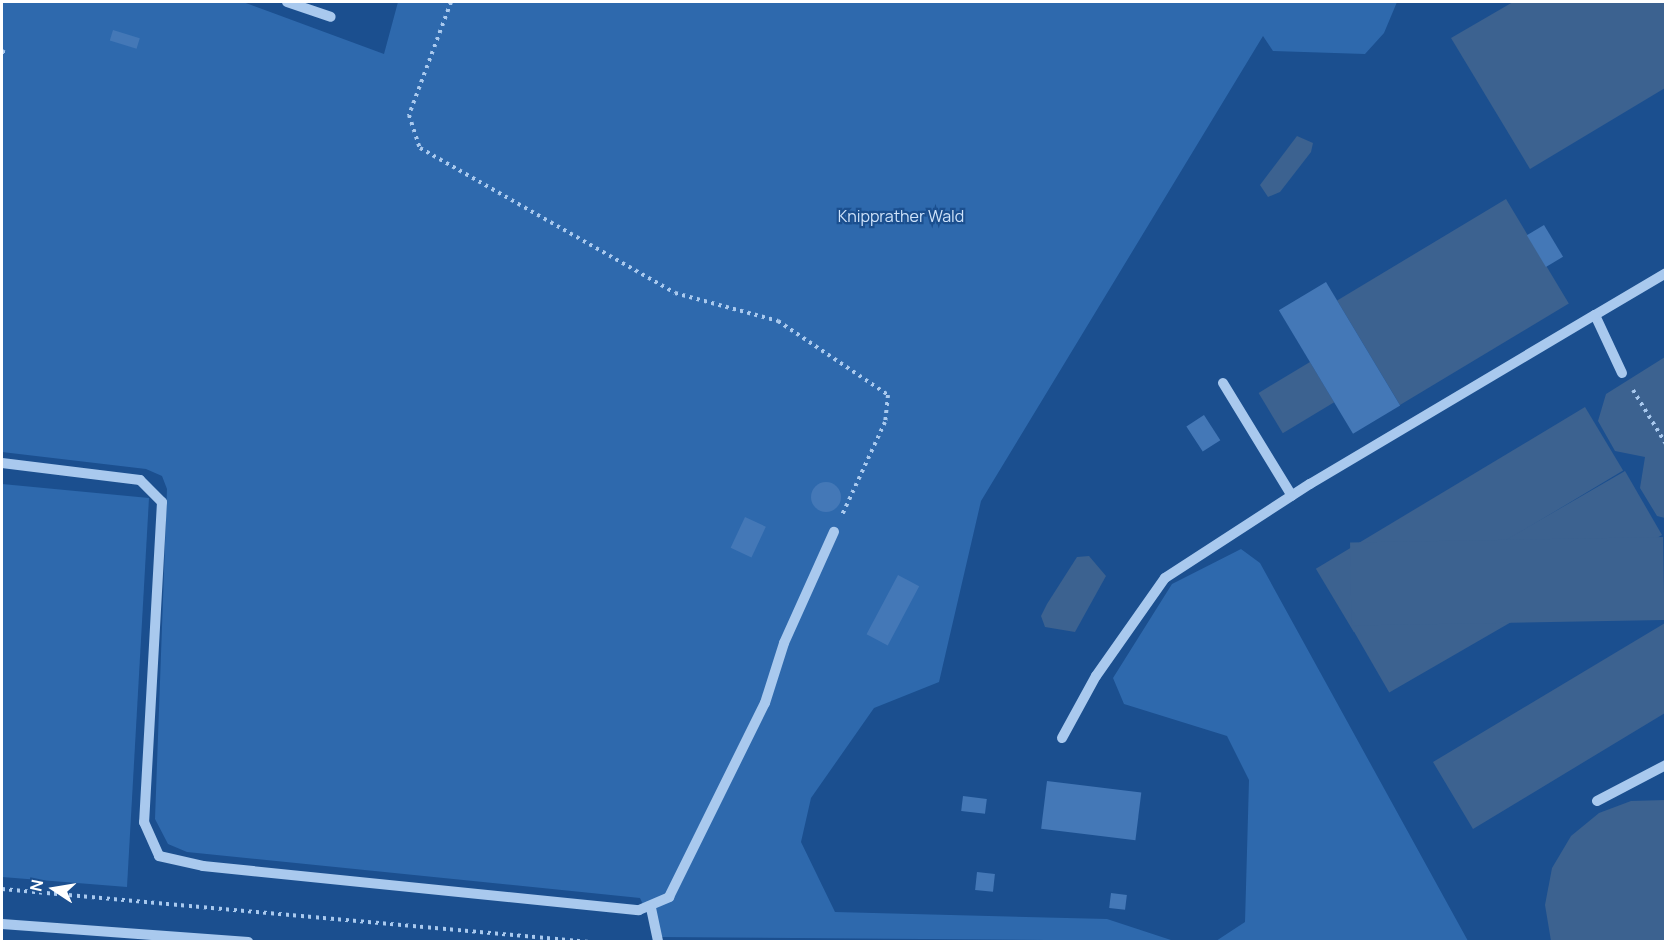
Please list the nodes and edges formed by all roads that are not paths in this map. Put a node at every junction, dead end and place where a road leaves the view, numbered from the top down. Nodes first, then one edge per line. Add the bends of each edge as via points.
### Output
1 (287, 2) edge
2 (331, 17) dead end
3 (1665, 273) edge
4 (1595, 315) junction
5 (1622, 373) dead end
6 (1223, 383) dead end
7 (2, 464) edge
8 (1292, 496) junction
9 (834, 532) road end
10 (1062, 738) dead end
11 (1665, 765) edge
12 (1597, 801) dead end
13 (651, 908) junction
14 (2, 924) edge
15 (248, 942) edge
16 (658, 942) edge

1 - 2 street
3 - 4 street
4 - 5 street
4 - 8 street
6 - 8 street
7 - 13 street via 140,480 162,502 144,822 159,856 203,866
8 - 10 street via 1165,578 1096,676
9 - 13 street via 783,643 765,703 669,897
11 - 12 street
13 - 16 street
14 - 15 street

